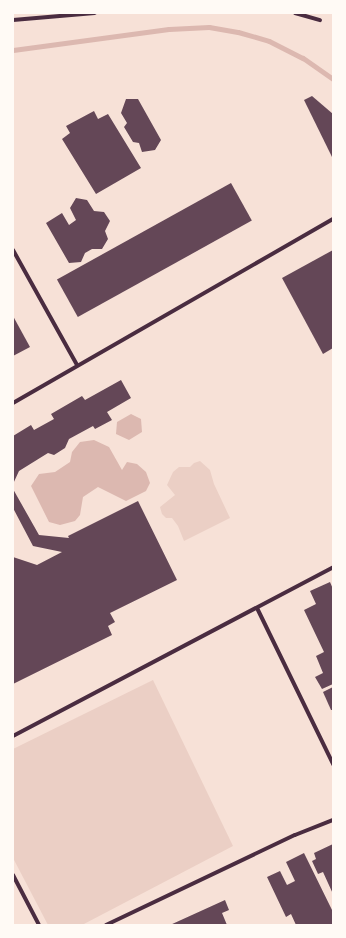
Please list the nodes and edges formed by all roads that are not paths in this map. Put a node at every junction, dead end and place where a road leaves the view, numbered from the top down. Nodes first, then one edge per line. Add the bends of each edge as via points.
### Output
1 (95, 13) edge
2 (295, 13) edge
3 (13, 20) edge
4 (320, 20) dead end
5 (333, 220) edge
6 (13, 250) edge
7 (77, 365) junction
8 (13, 403) edge
9 (333, 567) edge
10 (257, 608) junction
11 (13, 736) edge
12 (333, 764) edge
13 (333, 820) edge
14 (13, 875) edge
15 (40, 925) edge
16 (106, 925) edge

1 - 3 street
2 - 4 street
5 - 7 street
6 - 7 street
7 - 8 street
9 - 10 street
10 - 11 street
10 - 12 street
13 - 16 street via 295,835
14 - 15 street

